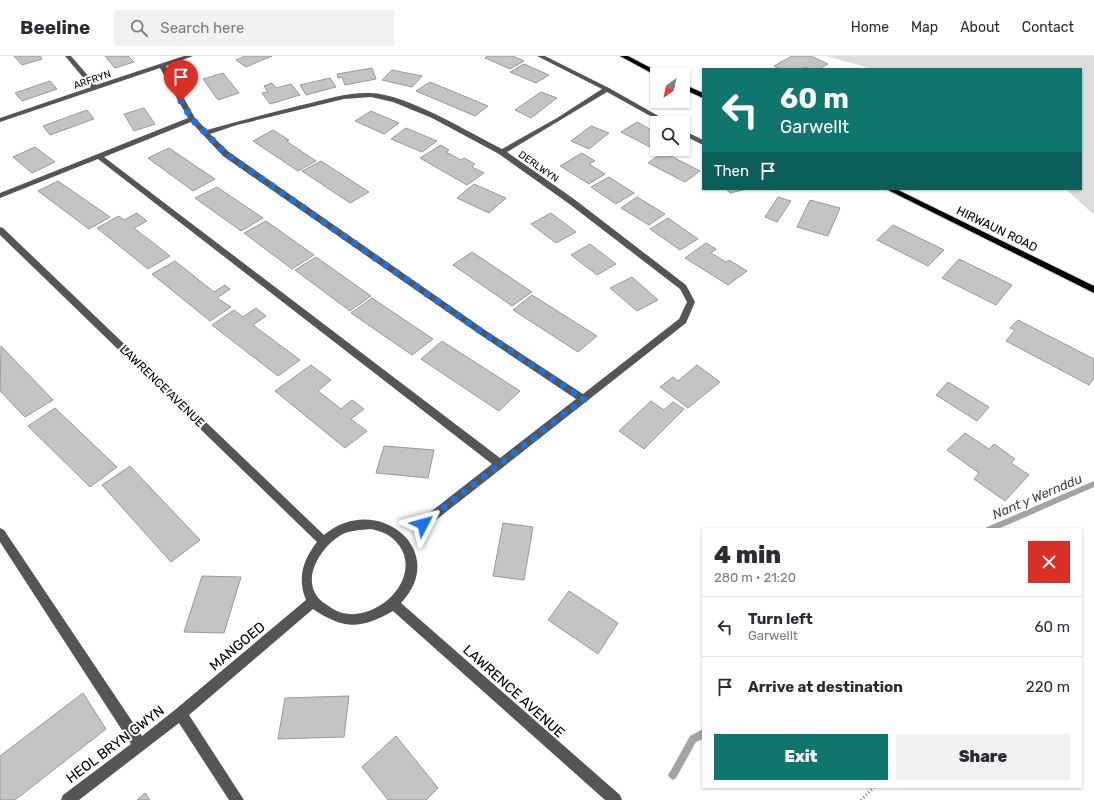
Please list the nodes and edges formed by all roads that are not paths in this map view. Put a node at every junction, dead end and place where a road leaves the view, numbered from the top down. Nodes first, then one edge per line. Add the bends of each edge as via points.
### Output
1 (68, 56) edge
2 (190, 56) edge
3 (540, 56) edge
4 (623, 56) edge
5 (162, 65) junction
6 (650, 70) edge
7 (95, 88) junction
8 (607, 89) junction
9 (690, 90) edge
10 (702, 96) edge
11 (655, 116) edge
12 (192, 119) junction
13 (0, 120) edge
14 (206, 134) junction
15 (690, 136) edge
16 (702, 142) edge
17 (502, 152) junction
18 (98, 156) junction
19 (892, 190) edge
20 (0, 196) edge
21 (0, 230) edge
22 (1094, 290) edge
23 (584, 399) junction
24 (499, 463) junction
25 (423, 524) dead end
26 (0, 533) edge
27 (324, 542) junction
28 (313, 601) junction
29 (394, 604) junction
30 (181, 714) junction
31 (140, 745) junction
32 (68, 800) edge
33 (237, 800) edge
34 (615, 800) edge

1 - 7 street
2 - 5 street, ARFRYN
3 - 8 street
4 - 6 main road
5 - 7 street, ARFRYN
5 - 12 street
7 - 13 street, ARFRYN
8 - 11 street
8 - 17 street
9 - 10 main road
12 - 14 street
12 - 18 street
14 - 17 street, DERLWYN via 235,124 344,97 371,95 395,100
14 - 23 street via 226,154 251,172 482,332
15 - 16 street
17 - 23 street, DERLWYN via 683,287 691,302 683,321
18 - 20 street
18 - 24 street
19 - 22 main road, HIRWAUN ROAD
21 - 27 street, LAWRENCE AVENUE
23 - 24 street
24 - 25 street
26 - 31 street
27 - 28 street via 313,555 307,571 307,587
27 - 29 street via 338,532 371,524 398,535 407,546 412,560 411,575 405,590
28 - 29 street via 325,613 353,620 378,614
28 - 30 street, MANGOED
29 - 34 street, LAWRENCE AVENUE
30 - 31 street, HEOL BRYN GWYN
30 - 33 street
31 - 32 street, HEOL BRYN GWYN

